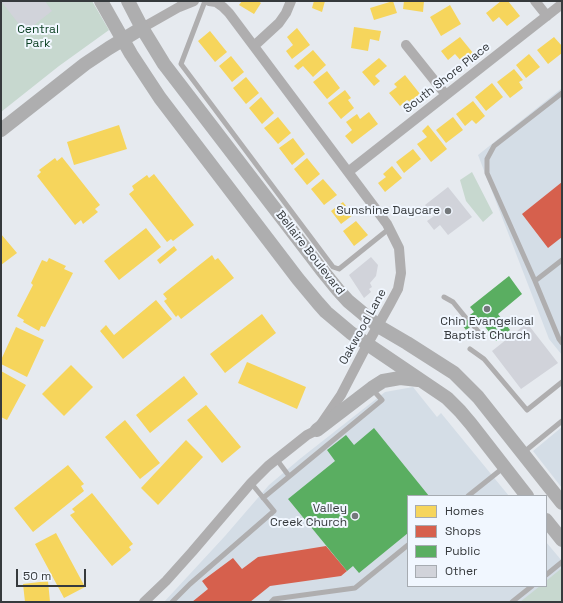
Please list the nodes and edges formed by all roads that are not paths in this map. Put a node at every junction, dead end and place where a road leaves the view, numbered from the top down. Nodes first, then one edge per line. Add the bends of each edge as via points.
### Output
1 (101, 1) edge
2 (128, 1) edge
3 (191, 1) edge
4 (205, 1) edge
5 (209, 1) edge
6 (291, 1) edge
7 (534, 1) edge
8 (562, 4) edge
9 (547, 16) junction
10 (142, 28) junction
11 (123, 40) junction
12 (406, 45) dead end
13 (254, 46) junction
14 (562, 93) edge
15 (446, 95) junction
16 (1, 130) edge
17 (348, 172) junction
18 (390, 228) junction
19 (562, 260) edge
20 (535, 282) junction
21 (444, 297) dead end
22 (466, 318) dead end
23 (473, 325) dead end
24 (378, 326) junction
25 (481, 336) dead end
26 (562, 343) edge
27 (367, 345) junction
28 (470, 349) dead end
29 (422, 380) junction
30 (562, 382) edge
31 (372, 388) junction
32 (562, 421) edge
33 (317, 430) junction
34 (523, 453) junction
35 (277, 460) junction
36 (504, 467) junction
37 (289, 476) junction
38 (251, 483) junction
39 (469, 495) edge
40 (526, 495) edge
41 (263, 498) junction
42 (562, 503) edge
43 (547, 521) edge
44 (562, 540) edge
45 (407, 546) edge
46 (562, 562) edge
47 (547, 574) edge
48 (531, 587) edge
49 (144, 602) edge
50 (172, 602) edge
51 (271, 602) edge
52 (512, 602) edge

1 - 11 main road, Bellaire Boulevard
2 - 10 main road, Bellaire Boulevard
3 - 10 street
4 - 18 lane via 181,64 333,267 339,269
5 - 13 street, Oakwood Lane via 223,7
6 - 13 street via 279,23
7 - 9 street
8 - 9 street, South Shore Place
9 - 15 street, South Shore Place
10 - 11 main road
10 - 24 main road, Bellaire Boulevard via 164,64 321,269 348,301
11 - 16 main road via 85,64
11 - 27 main road, Bellaire Boulevard via 160,98 298,279 326,312
12 - 15 street
13 - 17 street, Oakwood Lane
14 - 20 lane via 494,146 487,159 487,173
15 - 17 street, South Shore Place
17 - 18 street, Oakwood Lane
18 - 24 street, Oakwood Lane via 400,248 401,273 398,289
19 - 20 lane
20 - 26 lane
21 - 22 lane via 453,302
23 - 25 lane
24 - 27 street, Oakwood Lane
24 - 34 main road, Bellaire Boulevard via 454,373 478,397
27 - 29 main road, Bellaire Boulevard
27 - 33 street, Oakwood Lane via 341,395
28 - 30 lane via 484,359 527,410
29 - 31 main road via 392,378
29 - 36 main road, Bellaire Boulevard via 460,411
31 - 33 main road
31 - 37 lane via 382,400
32 - 34 lane
33 - 35 street, Oakwood Lane
34 - 36 main road
34 - 42 main road, Bellaire Boulevard
35 - 37 lane
35 - 38 street, Oakwood Lane
36 - 39 lane
36 - 40 main road, Bellaire Boulevard
37 - 41 lane
38 - 41 lane
38 - 49 street, Oakwood Lane via 182,564
41 - 50 lane via 274,511
43 - 44 main road
45 - 51 lane via 355,588 274,599
46 - 47 lane
48 - 52 lane

